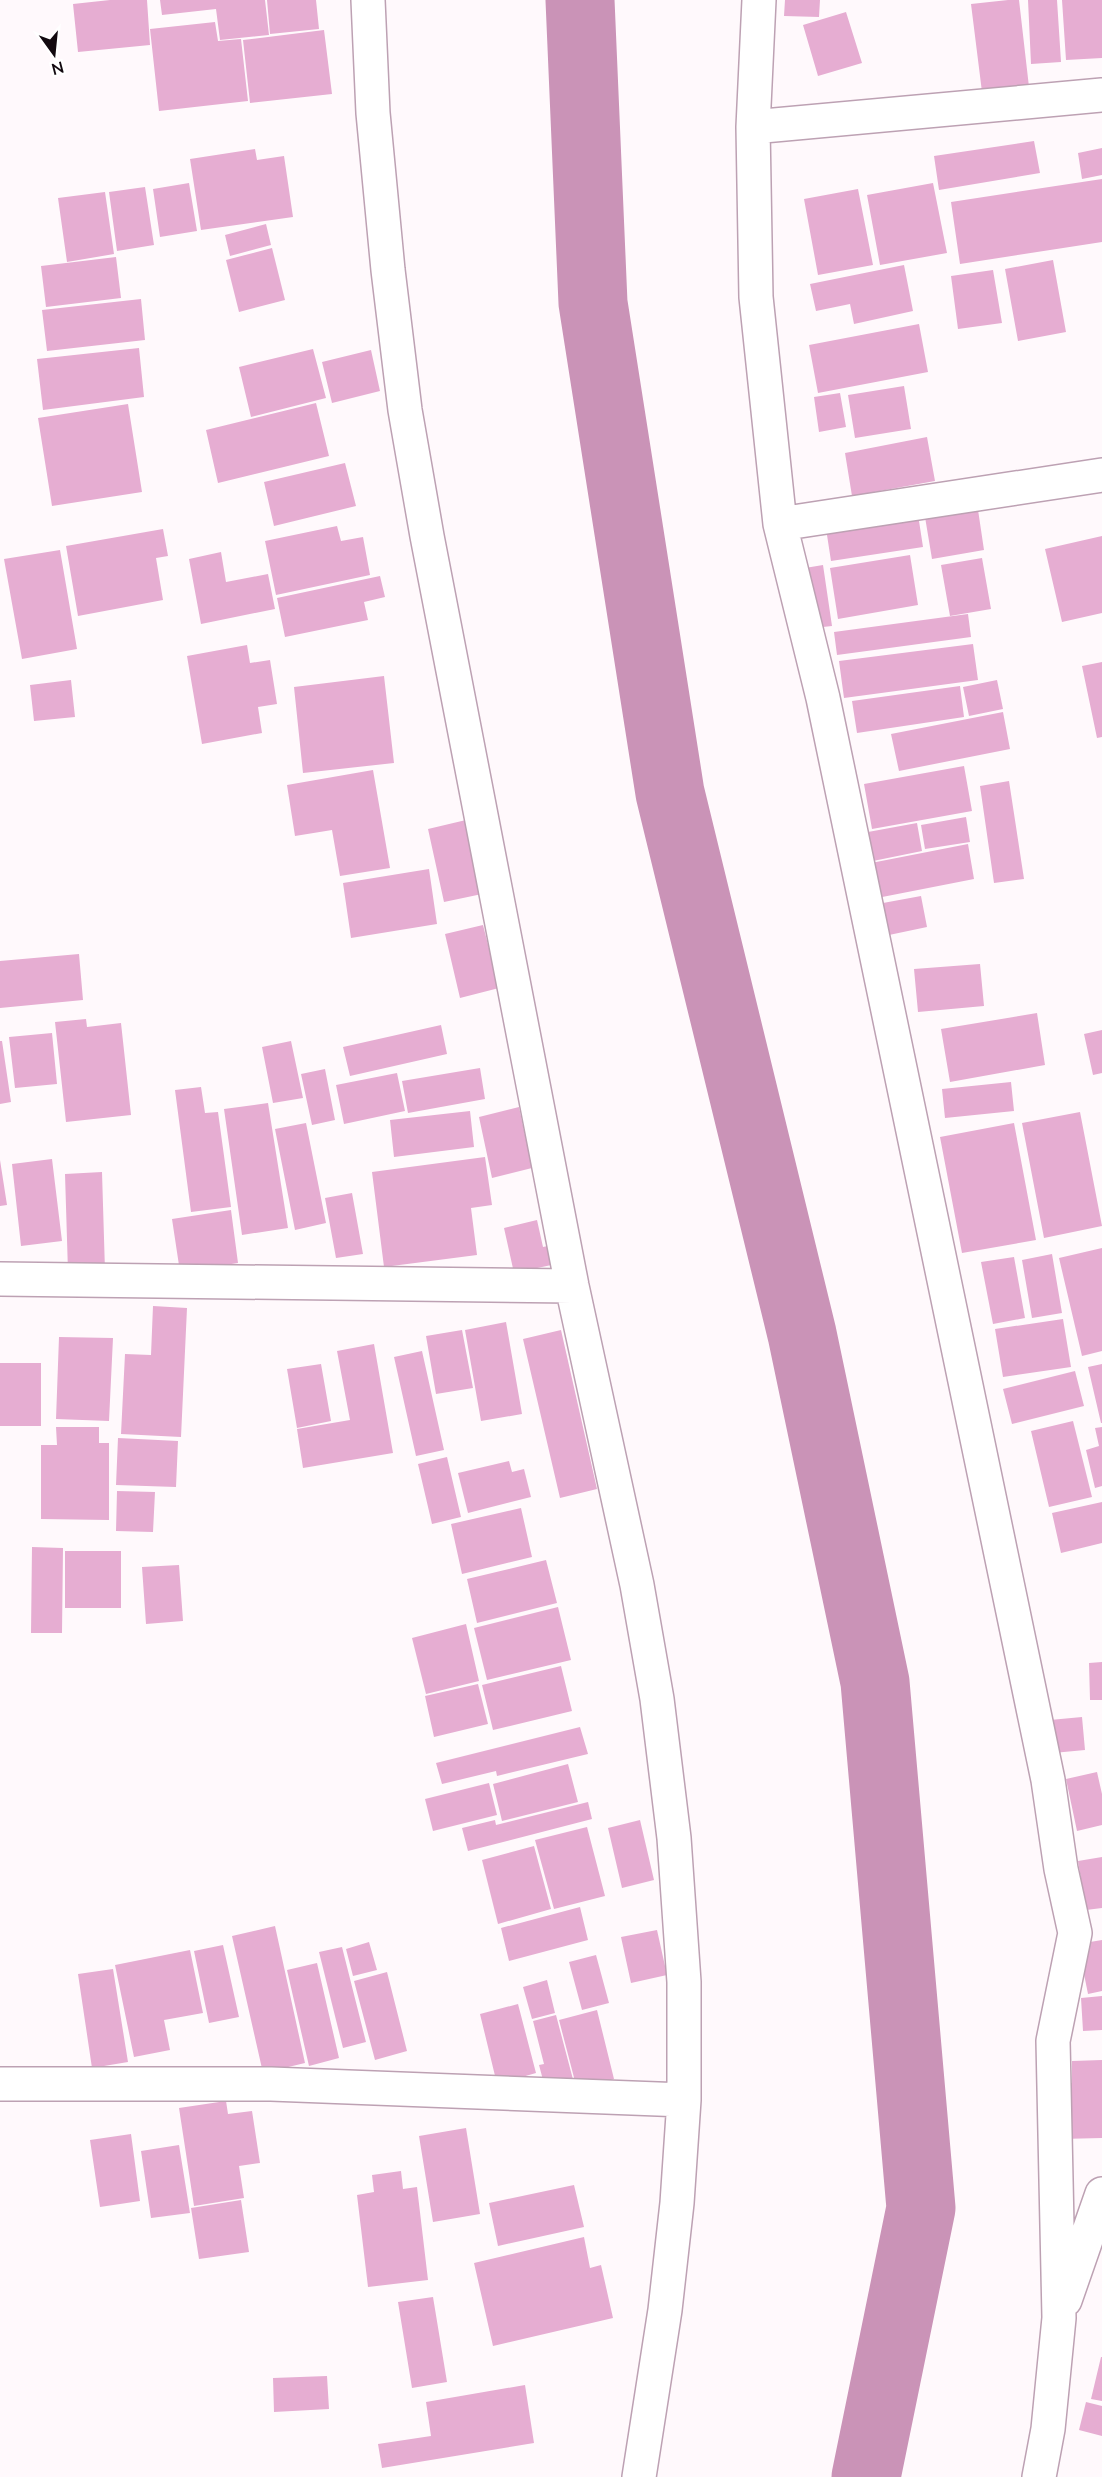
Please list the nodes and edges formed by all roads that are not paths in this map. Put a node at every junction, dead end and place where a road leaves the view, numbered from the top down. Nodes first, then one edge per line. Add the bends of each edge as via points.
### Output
1 (368, 0) edge
2 (759, 0) edge
3 (1102, 95) edge
4 (753, 127) junction
5 (1102, 475) edge
6 (780, 524) junction
7 (0, 1278) edge
8 (572, 1286) junction
9 (1089, 1932) edge
10 (0, 2084) edge
11 (684, 2100) junction
12 (1102, 2194) edge
13 (1059, 2318) junction
14 (639, 2477) edge
15 (1039, 2477) edge

1 - 8 street via 373,112 405,410
2 - 4 street
3 - 4 street
4 - 6 street via 756,297
5 - 6 street
6 - 9 street via 823,698 1048,1780 1061,1869
7 - 8 street
8 - 11 street via 637,1585 657,1699 674,1838 684,1982
9 - 13 street via 1053,2041
10 - 11 street via 271,2085
11 - 14 street via 666,2298
12 - 13 street
13 - 15 street via 1051,2408

